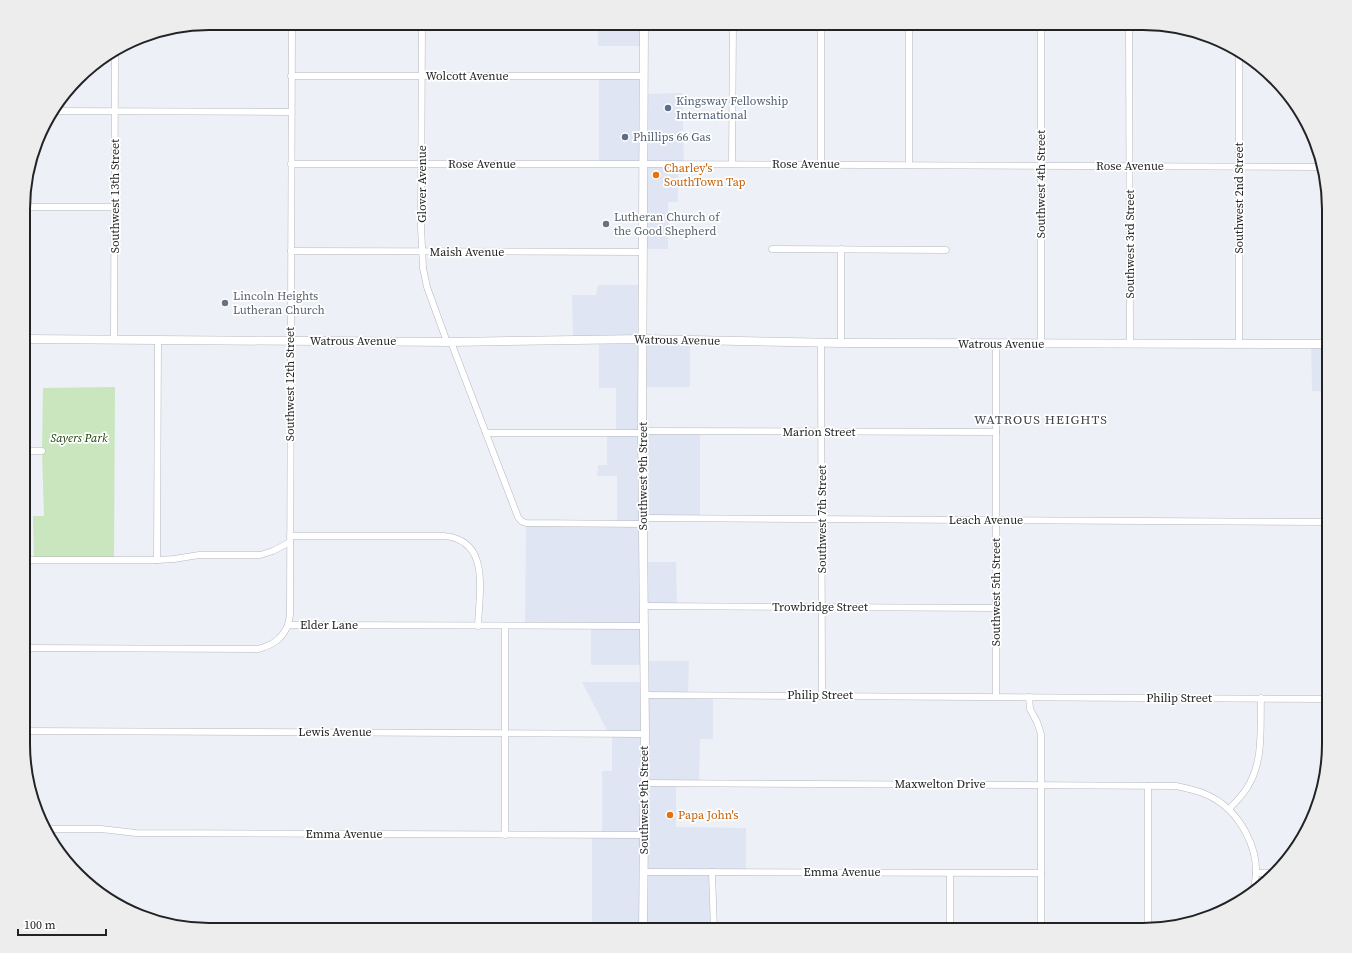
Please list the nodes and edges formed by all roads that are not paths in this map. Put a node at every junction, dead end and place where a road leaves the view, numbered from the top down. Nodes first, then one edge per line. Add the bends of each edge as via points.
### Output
1 (292, 30) edge
2 (422, 30) edge
3 (644, 30) edge
4 (732, 30) edge
5 (821, 30) edge
6 (909, 30) edge
7 (1041, 30) edge
8 (1129, 30) edge
9 (115, 56) edge
10 (1239, 58) edge
11 (291, 76) junction
12 (422, 76) junction
13 (644, 76) junction
14 (59, 111) edge
15 (115, 112) junction
16 (291, 112) junction
17 (291, 164) junction
18 (422, 164) junction
19 (643, 164) junction
20 (732, 164) junction
21 (821, 164) junction
22 (909, 165) junction
23 (1042, 165) junction
24 (1130, 166) junction
25 (1239, 166) junction
26 (1317, 167) edge
27 (30, 207) edge
28 (114, 207) junction
29 (772, 249) dead end
30 (841, 249) junction
31 (946, 250) dead end
32 (291, 251) junction
33 (422, 251) junction
34 (643, 252) junction
35 (30, 340) edge
36 (114, 340) junction
37 (158, 340) junction
38 (642, 340) junction
39 (290, 341) junction
40 (449, 342) junction
41 (821, 343) junction
42 (841, 343) junction
43 (996, 344) junction
44 (1041, 344) junction
45 (1130, 344) junction
46 (1239, 344) junction
47 (1322, 344) edge
48 (642, 432) junction
49 (822, 432) junction
50 (996, 432) junction
51 (486, 433) junction
52 (30, 451) edge
53 (42, 451) dead end
54 (822, 519) junction
55 (996, 520) junction
56 (643, 521) junction
57 (1322, 522) edge
58 (526, 523) joint
59 (290, 539) junction
60 (30, 560) edge
61 (157, 560) junction
62 (644, 606) junction
63 (822, 607) junction
64 (996, 608) junction
65 (288, 625) junction
66 (478, 626) junction
67 (505, 626) junction
68 (644, 626) junction
69 (30, 648) edge
70 (644, 695) junction
71 (822, 695) junction
72 (996, 696) junction
73 (1029, 697) junction
74 (1261, 698) junction
75 (1322, 699) edge
76 (30, 731) edge
77 (505, 733) junction
78 (645, 734) junction
79 (644, 783) junction
80 (1041, 784) junction
81 (1148, 786) junction
82 (1229, 810) junction
83 (51, 829) edge
84 (505, 835) junction
85 (644, 835) junction
86 (644, 872) junction
87 (712, 872) junction
88 (950, 873) junction
89 (1041, 873) junction
90 (1256, 873) junction
91 (1268, 873) edge
92 (1254, 884) edge
93 (643, 923) edge
94 (714, 923) edge
95 (950, 923) edge
96 (1041, 923) edge
97 (1148, 923) edge

1 - 11 street, Southwest 12th Street
2 - 12 street, Glover Avenue
3 - 13 street, Southwest 9th Street
4 - 20 street
5 - 21 street
6 - 22 street
7 - 23 street, Southwest 4th Street
8 - 24 street, Southwest 3rd Street
9 - 15 street, Southwest 13th Street
10 - 25 street, Southwest 2nd Street
11 - 12 street, Wolcott Avenue
11 - 16 street, Southwest 12th Street
12 - 13 street, Wolcott Avenue
12 - 18 street, Glover Avenue
13 - 19 street, Southwest 9th Street
14 - 15 street
15 - 16 street
15 - 28 street, Southwest 13th Street
16 - 17 street, Southwest 12th Street
17 - 18 street, Rose Avenue
17 - 32 street, Southwest 12th Street
18 - 19 street, Rose Avenue
18 - 33 street, Glover Avenue
19 - 20 street, Rose Avenue
19 - 34 street, Southwest 9th Street
20 - 21 street, Rose Avenue
21 - 22 street, Rose Avenue
22 - 23 street, Rose Avenue
23 - 24 street, Rose Avenue
23 - 44 street, Southwest 4th Street
24 - 25 street, Rose Avenue
24 - 45 street, Southwest 3rd Street
25 - 26 street, Rose Avenue
25 - 46 street, Southwest 2nd Street
27 - 28 street
28 - 36 street, Southwest 13th Street
29 - 30 street
30 - 31 street
30 - 42 street
32 - 33 street, Maish Avenue
32 - 39 street, Southwest 12th Street
33 - 34 street, Maish Avenue
33 - 40 street, Glover Avenue via 427,287
34 - 38 street, Southwest 9th Street
35 - 36 street, Watrous Avenue
36 - 37 street, Watrous Avenue
37 - 39 street, Watrous Avenue
37 - 61 street
38 - 40 street, Watrous Avenue
38 - 41 street, Watrous Avenue
38 - 48 street, Southwest 9th Street
39 - 40 street, Watrous Avenue
39 - 59 street, Southwest 12th Street
40 - 51 street, Glover Avenue
41 - 42 street, Watrous Avenue
41 - 49 street, Southwest 7th Street
42 - 43 street, Watrous Avenue
43 - 44 street, Watrous Avenue
43 - 50 street, Southwest 5th Street
44 - 45 street, Watrous Avenue
45 - 46 street, Watrous Avenue
46 - 47 street, Watrous Avenue
48 - 49 street, Marion Street
48 - 51 street, Marion Street
48 - 56 street, Southwest 9th Street
49 - 50 street, Marion Street
49 - 54 street, Southwest 7th Street
50 - 55 street, Southwest 5th Street
51 - 58 street, Glover Avenue via 518,517
52 - 53 street
54 - 55 street, Leach Avenue
54 - 56 street, Leach Avenue
54 - 63 street, Southwest 7th Street
55 - 57 street, Leach Avenue
55 - 64 street, Southwest 5th Street
56 - 58 street, Leach Avenue
56 - 62 street, Southwest 9th Street
59 - 61 street via 273,551 260,555 199,555
59 - 65 street, Southwest 12th Street
59 - 66 street via 444,536 462,541 470,547 478,565
60 - 61 street
62 - 63 street, Trowbridge Street
62 - 68 street, Southwest 9th Street
63 - 64 street, Trowbridge Street
63 - 71 street, Southwest 7th Street
64 - 72 street, Southwest 5th Street
65 - 66 street, Elder Lane
65 - 69 street, Elder Lane via 278,641 258,649
66 - 67 street, Elder Lane
67 - 68 street, Elder Lane
67 - 77 street
68 - 70 street, Southwest 9th Street
70 - 71 street, Philip Street
70 - 78 street, Southwest 9th Street
71 - 72 street, Philip Street
72 - 73 street, Philip Street
73 - 74 street, Philip Street
73 - 80 street via 1030,709 1041,734
74 - 75 street, Philip Street
74 - 82 street via 1260,752 1256,770 1247,787
76 - 77 street, Lewis Avenue
77 - 78 street, Lewis Avenue
77 - 84 street
78 - 79 street, Southwest 9th Street
79 - 80 street, Maxwelton Drive
79 - 85 street, Southwest 9th Street
80 - 81 street, Maxwelton Drive
80 - 89 street
81 - 82 street, Maxwelton Drive via 1189,788 1206,794
81 - 97 street
82 - 90 street via 1249,839
83 - 84 street, Emma Avenue via 101,829 144,833
84 - 85 street, Emma Avenue
85 - 86 street, Southwest 9th Street
86 - 87 street, Emma Avenue
86 - 93 street, Southwest 9th Street
87 - 88 street, Emma Avenue
87 - 94 street
88 - 89 street, Emma Avenue
88 - 95 street
89 - 96 street
90 - 91 street
90 - 92 street

